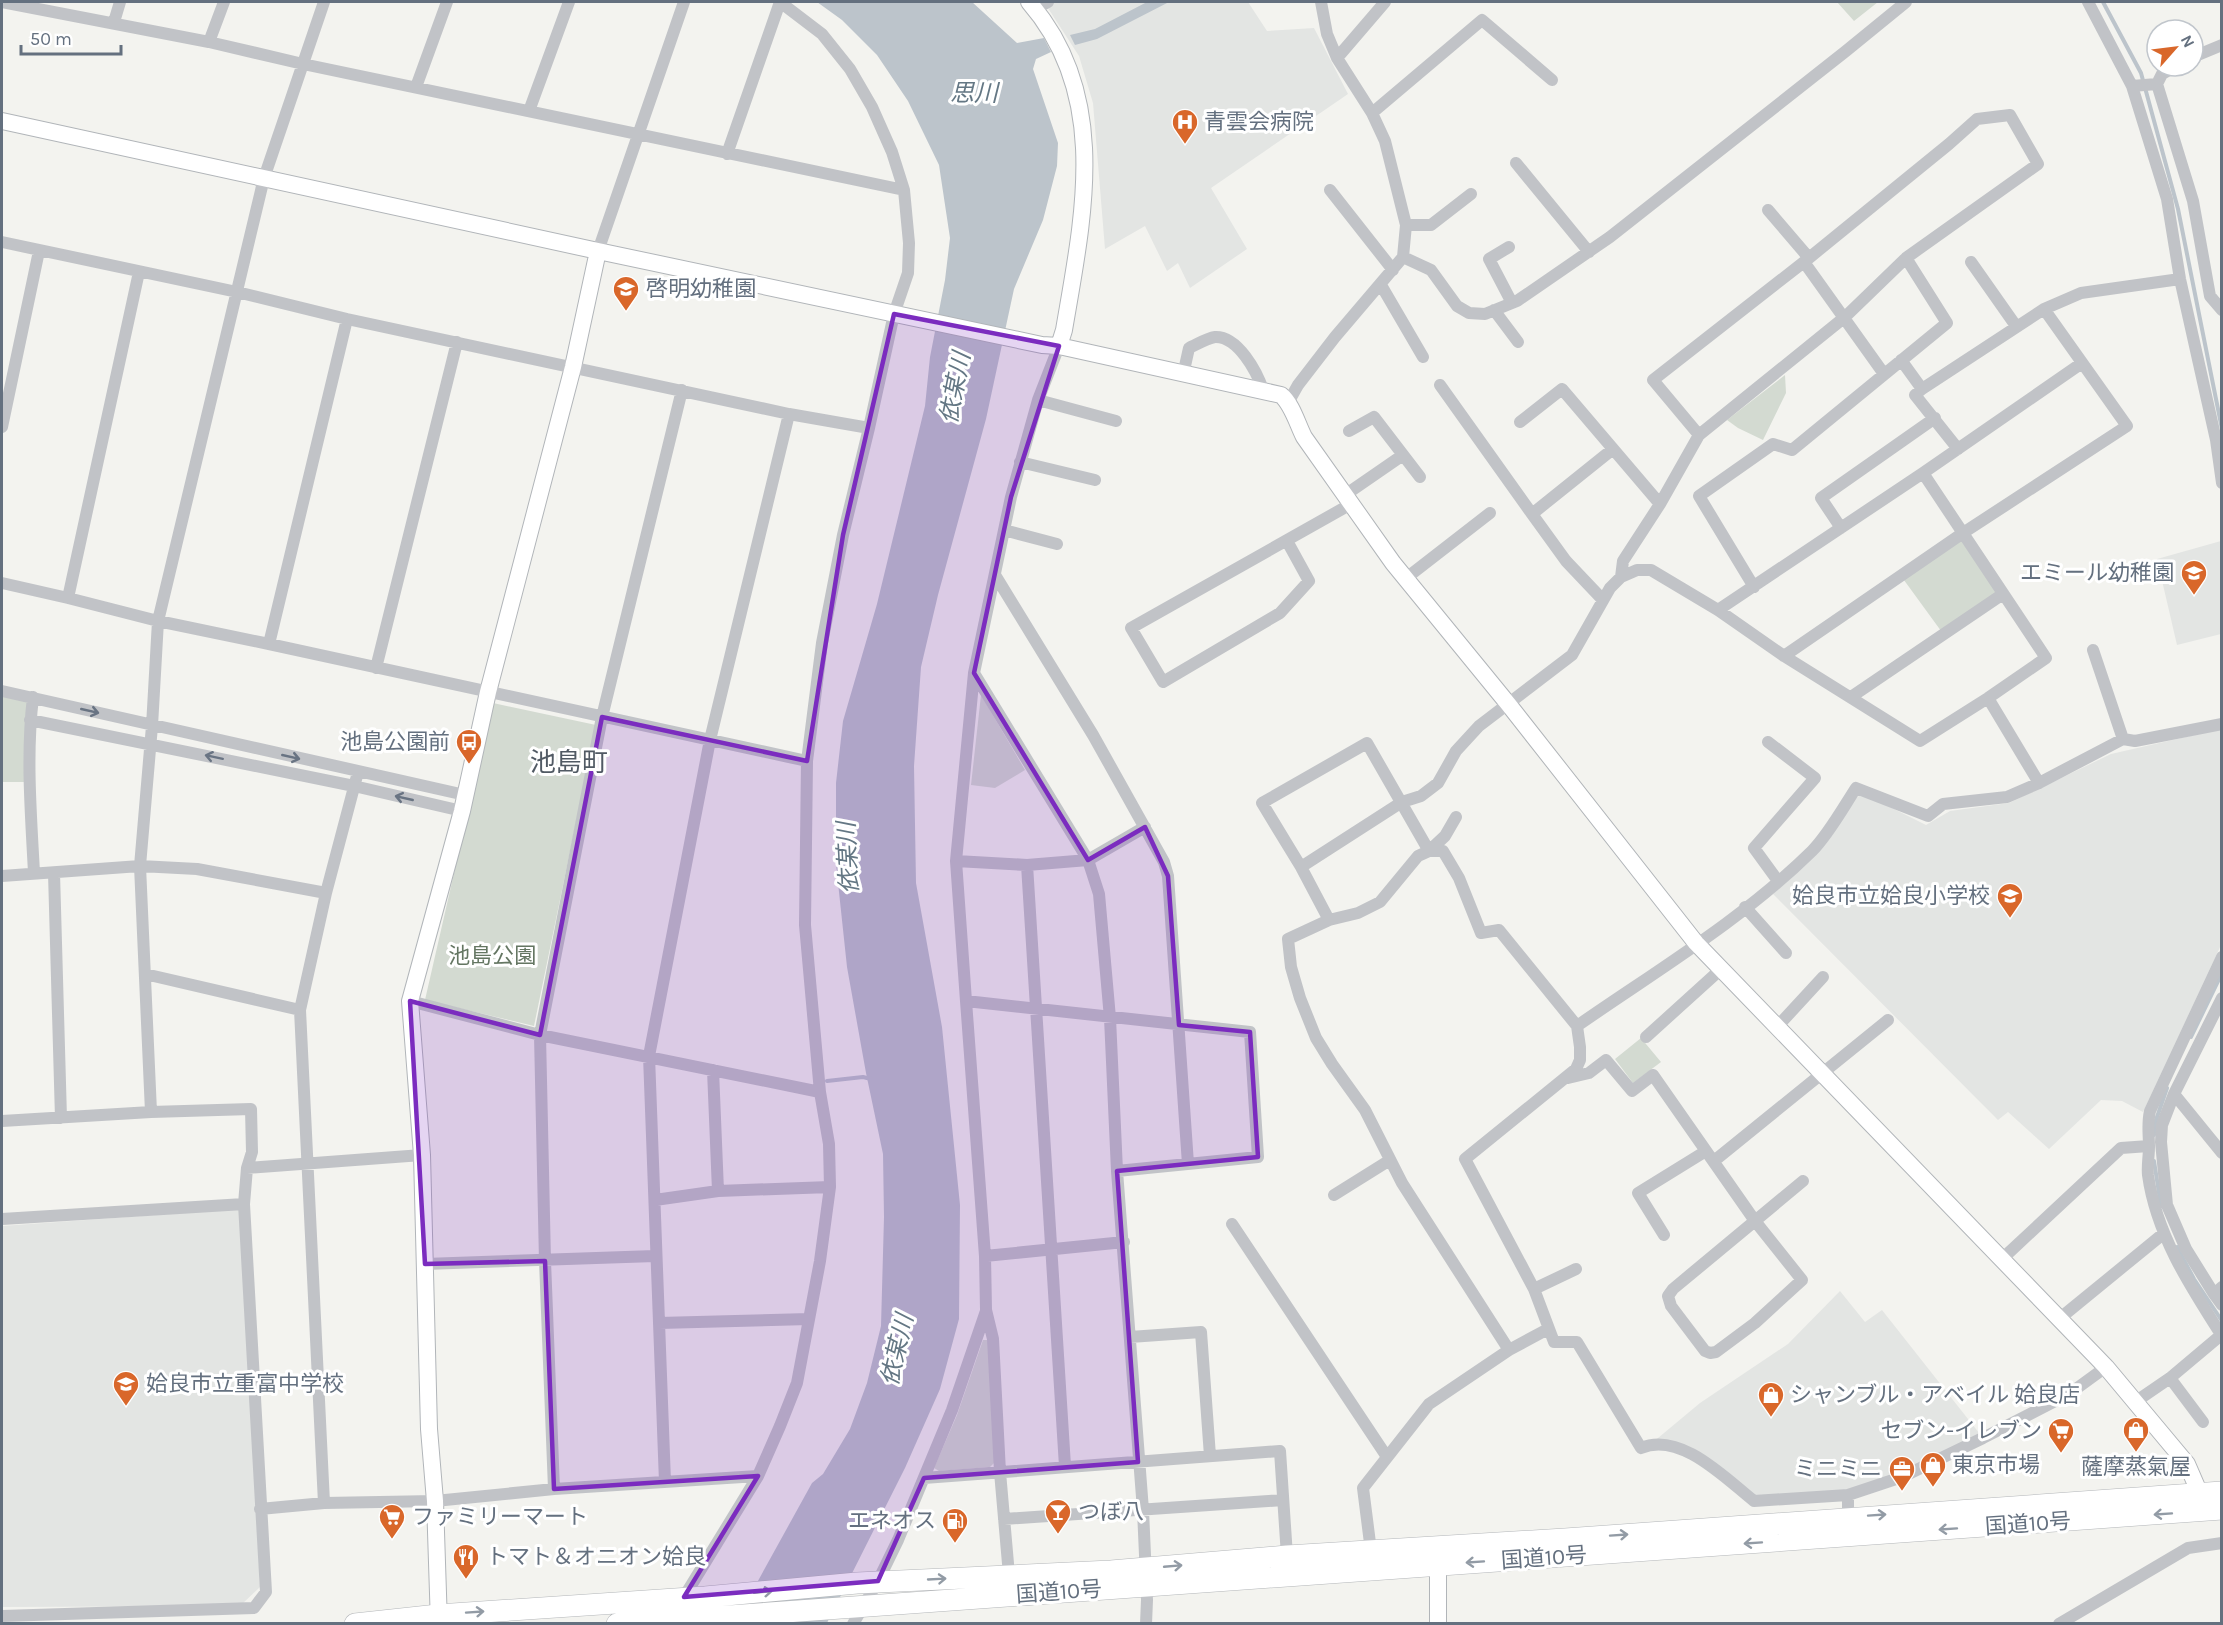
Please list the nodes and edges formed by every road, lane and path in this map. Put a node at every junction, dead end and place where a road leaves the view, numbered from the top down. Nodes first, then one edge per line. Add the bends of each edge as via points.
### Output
1 (2, 2) edge
2 (120, 2) edge
3 (224, 2) edge
4 (324, 2) edge
5 (447, 2) edge
6 (569, 2) edge
7 (684, 2) edge
8 (780, 2) edge
9 (1321, 2) edge
10 (1385, 2) edge
11 (1906, 2) edge
12 (2088, 2) edge
13 (1037, 4) edge
14 (114, 22) junction
15 (209, 42) junction
16 (2222, 45) edge
17 (2205, 52) edge
18 (1337, 58) junction
19 (303, 64) junction
20 (2160, 78) edge
21 (1552, 80) dead end
22 (2157, 84) junction
23 (2132, 86) junction
24 (416, 87) junction
25 (529, 111) junction
26 (1372, 113) junction
27 (2, 121) edge
28 (637, 135) junction
29 (727, 154) junction
30 (1516, 163) dead end
31 (264, 178) junction
32 (904, 190) junction
33 (1330, 190) dead end
34 (1471, 194) dead end
35 (1768, 210) dead end
36 (1406, 225) junction
37 (2, 242) edge
38 (1509, 247) dead end
39 (39, 251) junction
40 (598, 251) junction
41 (1589, 252) junction
42 (1403, 257) junction
43 (1906, 258) junction
44 (1807, 260) junction
45 (1971, 262) dead end
46 (1393, 270) junction
47 (139, 272) junction
48 (2180, 279) junction
49 (1381, 285) junction
50 (237, 292) junction
51 (1512, 303) junction
52 (2044, 309) junction
53 (1494, 310) junction
54 (2222, 310) edge
55 (900, 314) junction
56 (1845, 317) junction
57 (347, 319) junction
58 (2016, 326) junction
59 (457, 342) junction
60 (1518, 342) dead end
61 (1050, 345) junction
62 (1423, 357) dead end
63 (1900, 360) junction
64 (2082, 363) junction
65 (573, 367) junction
66 (1884, 374) junction
67 (1183, 375) junction
68 (1440, 385) dead end
69 (1922, 389) junction
70 (682, 390) junction
71 (1263, 390) junction
72 (1038, 400) junction
73 (1288, 401) junction
74 (789, 414) junction
75 (1935, 418) junction
76 (1116, 421) dead end
77 (1520, 422) dead end
78 (2, 427) edge
79 (869, 428) junction
80 (1349, 431) dead end
81 (1699, 435) junction
82 (1613, 449) junction
83 (1958, 449) junction
84 (1403, 455) junction
85 (1020, 462) junction
86 (1923, 473) junction
87 (1420, 477) dead end
88 (1095, 480) dead end
89 (2222, 483) edge
90 (1348, 499) junction
91 (1660, 504) junction
92 (1490, 513) dead end
93 (1532, 514) junction
94 (1841, 528) junction
95 (1004, 530) junction
96 (1963, 533) junction
97 (1287, 541) junction
98 (1057, 544) dead end
99 (995, 575) junction
100 (1621, 577) junction
101 (1405, 579) junction
102 (2, 583) edge
103 (1754, 587) junction
104 (2003, 594) junction
105 (69, 598) junction
106 (1603, 600) junction
107 (1718, 610) junction
108 (158, 621) junction
109 (269, 644) junction
110 (2093, 650) dead end
111 (1784, 656) junction
112 (376, 668) junction
113 (974, 673) junction
114 (2, 691) edge
115 (488, 692) junction
116 (1851, 697) junction
117 (33, 698) junction
118 (1988, 698) junction
119 (1509, 705) junction
120 (602, 717) junction
121 (30, 720) junction
122 (2222, 724) edge
123 (152, 726) junction
124 (2123, 739) junction
125 (710, 740) junction
126 (1768, 742) dead end
127 (150, 744) junction
128 (807, 761) junction
129 (358, 772) junction
130 (2039, 783) junction
131 (354, 786) junction
132 (1402, 802) junction
133 (463, 803) junction
134 (1456, 818) dead end
135 (1145, 827) junction
136 (1429, 851) junction
137 (1088, 860) junction
138 (956, 861) junction
139 (1028, 865) junction
140 (140, 866) junction
141 (1301, 867) junction
142 (34, 873) junction
143 (54, 873) junction
144 (2, 876) edge
145 (1778, 881) junction
146 (326, 893) junction
147 (1745, 908) junction
148 (1329, 920) junction
149 (1696, 943) junction
150 (1786, 953) dead end
151 (2222, 957) edge
152 (1720, 970) junction
153 (2218, 972) edge
154 (144, 974) junction
155 (1823, 977) dead end
156 (2222, 998) edge
157 (410, 1001) junction
158 (966, 1001) junction
159 (1035, 1009) junction
160 (300, 1010) junction
161 (1110, 1018) junction
162 (1888, 1020) dead end
163 (1179, 1025) junction
164 (1577, 1026) junction
165 (1777, 1027) junction
166 (540, 1035) junction
167 (1646, 1037) dead end
168 (649, 1056) junction
169 (713, 1070) junction
170 (1822, 1074) junction
171 (1564, 1080) junction
172 (820, 1092) junction
173 (2174, 1094) junction
174 (151, 1112) junction
175 (61, 1118) junction
176 (2, 1121) edge
177 (2149, 1146) junction
178 (1706, 1151) junction
179 (2222, 1153) edge
180 (422, 1155) junction
181 (1390, 1161) junction
182 (1714, 1161) junction
183 (307, 1164) junction
184 (1188, 1164) junction
185 (247, 1168) junction
186 (1118, 1171) junction
187 (1803, 1181) dead end
188 (830, 1187) junction
189 (718, 1191) junction
190 (1334, 1195) dead end
191 (655, 1200) junction
192 (244, 1204) junction
193 (2, 1219) edge
194 (1755, 1221) junction
195 (1232, 1224) dead end
196 (2163, 1234) junction
197 (1664, 1235) dead end
198 (1124, 1242) junction
199 (1052, 1250) junction
200 (655, 1256) junction
201 (985, 1256) junction
202 (2002, 1259) junction
203 (545, 1261) junction
204 (425, 1264) junction
205 (1576, 1269) dead end
206 (1534, 1289) junction
207 (2218, 1291) edge
208 (2222, 1305) edge
209 (986, 1310) junction
210 (809, 1319) junction
211 (2059, 1319) junction
212 (658, 1323) junction
213 (1548, 1329) junction
214 (2221, 1336) edge
215 (1130, 1337) junction
216 (1509, 1350) junction
217 (2106, 1367) junction
218 (2170, 1378) junction
219 (2135, 1402) junction
220 (2203, 1422) dead end
221 (1210, 1456) junction
222 (1387, 1457) junction
223 (1138, 1462) junction
224 (1065, 1466) junction
225 (1000, 1472) junction
226 (758, 1476) junction
227 (924, 1478) junction
228 (665, 1482) junction
229 (554, 1489) junction
230 (2222, 1492) edge
231 (2200, 1494) junction
232 (1848, 1495) junction
233 (1283, 1500) junction
234 (435, 1501) junction
235 (324, 1503) junction
236 (2222, 1507) edge
237 (260, 1509) junction
238 (1143, 1510) junction
239 (1848, 1517) junction
240 (1004, 1519) junction
241 (2222, 1543) edge
242 (1371, 1551) junction
243 (1287, 1556) junction
244 (1438, 1564) junction
245 (1009, 1575) junction
246 (1146, 1576) junction
247 (879, 1581) junction
248 (698, 1604) junction
249 (856, 1612) edge
250 (2, 1616) edge
251 (439, 1619) edge
252 (664, 1622) edge
253 (354, 1623) edge
254 (617, 1623) edge
255 (1146, 1623) edge
256 (1438, 1623) edge
257 (2059, 1623) edge

1 - 14 street
2 - 14 street
3 - 15 street
4 - 19 street
5 - 24 street
6 - 25 street
7 - 28 street
8 - 29 street
8 - 32 street via 822,34 850,69 873,107
9 - 18 street via 1327,34
10 - 18 street
11 - 41 street
12 - 23 street
13 - 61 street via 1075,85 1083,118 1085,155 1080,227 1064,330
14 - 15 street
15 - 19 street
16 - 17 street
18 - 26 street
19 - 24 street
19 - 31 street
20 - 22 street
21 - 26 street via 1482,20
22 - 23 street
22 - 54 street via 2193,201 2210,296
23 - 48 street via 2167,199
24 - 25 street
25 - 28 street
26 - 36 street via 1385,141
27 - 31 street
28 - 29 street
28 - 40 street
29 - 32 street
30 - 41 street
31 - 40 street
31 - 50 street
32 - 55 street via 909,243
33 - 46 street
34 - 36 street via 1431,225
35 - 44 street
36 - 42 street
37 - 39 street
38 - 51 street via 1489,259
39 - 47 street
39 - 78 street
40 - 55 street
40 - 65 street
41 - 51 street
42 - 46 street
42 - 53 street via 1431,270 1457,306 1469,314
43 - 44 street via 2038,164 2010,115 1977,118
43 - 56 street
43 - 63 street via 1947,323
44 - 56 street
44 - 81 street via 1653,380
45 - 58 street
46 - 49 street
47 - 50 street
47 - 105 street
48 - 52 street via 2081,293
48 - 89 street
49 - 62 street
49 - 73 street via 1335,337
50 - 57 street
50 - 108 street
51 - 53 street
52 - 58 street
52 - 64 street
53 - 60 street
55 - 61 street
55 - 79 street
56 - 66 street
56 - 81 street
57 - 59 street
57 - 109 street
58 - 69 street
59 - 65 street
59 - 112 street
61 - 67 street
61 - 72 street
63 - 66 street
63 - 69 street
64 - 83 street
64 - 96 street via 2127,426
65 - 70 street
65 - 115 street
66 - 103 street via 1792,450 1773,444 1699,496
67 - 71 street
67 - 71 street via 1189,348 1214,337 1227,339 1247,357
68 - 93 street
69 - 75 street via 1915,395
70 - 74 street
70 - 120 street
71 - 73 street
72 - 76 street
72 - 85 street
73 - 90 street via 1304,436
74 - 79 street
74 - 125 street
75 - 83 street
75 - 94 street via 1821,498
77 - 82 street via 1562,389
79 - 128 street via 826,621
80 - 84 street via 1374,417
81 - 91 street
82 - 91 street
82 - 93 street
83 - 86 street
84 - 87 street
84 - 90 street
85 - 88 street
85 - 95 street
86 - 94 street
86 - 96 street
90 - 97 street
90 - 101 street
91 - 100 street via 1623,561
92 - 101 street
93 - 106 street via 1566,561
94 - 103 street
95 - 98 street
95 - 99 street
96 - 104 street
96 - 111 street
97 - 97 street via 1131,628 1163,682 1280,613 1309,581
99 - 113 street
99 - 135 street
100 - 106 street
100 - 107 street via 1637,570 1651,570
101 - 119 street
102 - 105 street
103 - 107 street
104 - 116 street
104 - 118 street via 2046,658
105 - 108 street
106 - 119 street via 1572,655
107 - 111 street
108 - 109 street
108 - 123 street
109 - 112 street
110 - 124 street
111 - 116 street
112 - 115 street
113 - 137 street
113 - 138 street
114 - 117 street
115 - 120 street
115 - 133 street
116 - 118 street via 1920,741
117 - 121 street
117 -> 123 street
118 - 130 street
119 - 132 street via 1479,726 1456,751 1438,783 1421,796
119 - 149 street
120 - 125 street
120 - 166 street
121 - 127 street
121 - 142 street
122 - 124 street via 2135,741
123 - 127 street
123 -> 129 street
124 - 130 street
125 - 128 street
125 - 168 street
126 - 145 street via 1815,778 1754,848
131 -> 127 street
127 - 140 street
128 - 172 street via 805,925
129 - 131 street
129 - 133 street
130 - 145 street via 2007,797 1943,804 1928,816 1856,788 1813,850
133 -> 131 street
131 - 146 street
132 - 136 street
132 - 141 street
132 - 141 street via 1367,743 1262,803
133 - 157 street
134 - 136 street
135 - 137 street
135 - 163 street via 1168,876
136 - 148 street via 1418,856 1380,902 1358,914
136 - 164 street via 1443,851 1459,878 1481,933 1499,930
137 - 139 street
137 - 161 street via 1099,894
138 - 139 street
138 - 158 street
139 - 159 street
140 - 143 street
140 - 146 street via 198,869
140 - 154 street
141 - 148 street
142 - 143 street
142 - 144 street
143 - 175 street
145 - 147 street
146 - 160 street
147 - 149 street
147 - 150 street
148 - 181 street via 1288,939 1291,967 1316,1038 1365,1110
149 - 152 street
149 - 164 street
151 - 153 street
152 - 165 street
152 - 167 street
153 - 177 street via 2150,1111
154 - 160 street
154 - 174 street
155 - 165 street
156 - 173 street
157 - 166 street
157 - 180 street
158 - 159 street
158 - 201 street
159 - 161 street
159 - 199 street
160 - 183 street
161 - 163 street
161 - 186 street
162 - 170 street
163 - 184 street
163 - 184 street via 1250,1032 1258,1157
164 - 171 street via 1580,1060
165 - 170 street
166 - 168 street
166 - 203 street
168 - 169 street
168 - 191 street
169 - 172 street
169 - 189 street
170 - 182 street
170 - 202 street
171 - 178 street via 1589,1073 1606,1060 1632,1091 1653,1076
171 - 206 street via 1465,1159
172 - 188 street via 829,1144
173 - 179 street
173 - 207 street via 2161,1134 2167,1205 2186,1249
174 - 175 street
174 - 185 street via 251,1109 252,1152
175 - 176 street
177 - 196 street via 2147,1172
177 - 202 street via 2121,1148
178 - 182 street
178 - 197 street via 1638,1193
180 - 183 street
180 - 204 street
181 - 190 street
181 - 216 street
182 - 194 street
183 - 185 street
183 - 235 street
184 - 186 street
185 - 192 street
186 - 198 street
187 - 194 street
188 - 189 street
188 - 210 street
189 - 191 street
191 - 200 street
192 - 193 street
192 - 237 street
194 - 194 street via 1802,1280 1755,1323 1710,1353 1678,1315 1668,1296
195 - 222 street
196 - 211 street
196 - 214 street
198 - 199 street
198 - 215 street
199 - 201 street
199 - 224 street
200 - 203 street
200 - 212 street
201 - 209 street
202 - 211 street
203 - 204 street
203 - 229 street
204 - 234 street
205 - 206 street
206 - 213 street
207 - 208 street
209 - 225 street via 993,1339
209 - 227 street
210 - 212 street
210 - 226 street via 796,1383
211 - 217 street
212 - 228 street
213 - 216 street
213 - 232 street via 1554,1342 1577,1342 1641,1448 1652,1443 1690,1451 1754,1501
214 - 218 street
215 - 221 street via 1201,1332
215 - 223 street
216 - 222 street via 1429,1404
217 - 219 street
217 - 232 street via 2069,1394 1983,1437 1902,1477
218 - 219 street
218 - 220 street
219 - 231 street via 2187,1464
221 - 223 street
221 - 233 street via 1280,1451
222 - 242 street via 1363,1488
223 - 224 street
223 - 238 street
224 - 225 street
225 - 227 street
225 - 240 street
226 - 228 street
226 - 248 street
227 - 247 street
228 - 229 street
229 - 234 street
230 - 231 highway, 国道10号
231 - 236 street
239 -> 231 highway, 国道10号
232 - 239 street
233 - 238 street
233 - 243 street
234 - 235 street
234 - 251 street
235 - 237 street
236 -> 244 highway, 国道10号
237 - 250 street via 266,1592 254,1608
238 - 240 street
238 - 246 street
242 -> 239 highway, 国道10号
240 - 245 street
241 - 257 street via 2188,1548
242 - 243 highway, 国道10号
246 -> 243 highway, 国道10号
244 - 246 highway, 国道10号
244 - 256 street
245 - 246 highway, 国道10号
247 -> 245 highway, 国道10号
246 - 249 highway, 国道10号
246 - 255 street
248 -> 247 highway, 国道10号
247 - 249 street
248 - 249 highway, 国道10号
251 -> 248 highway, 国道10号
248 - 252 highway, 国道10号
251 - 253 highway, 国道10号
252 - 254 highway, 国道10号

